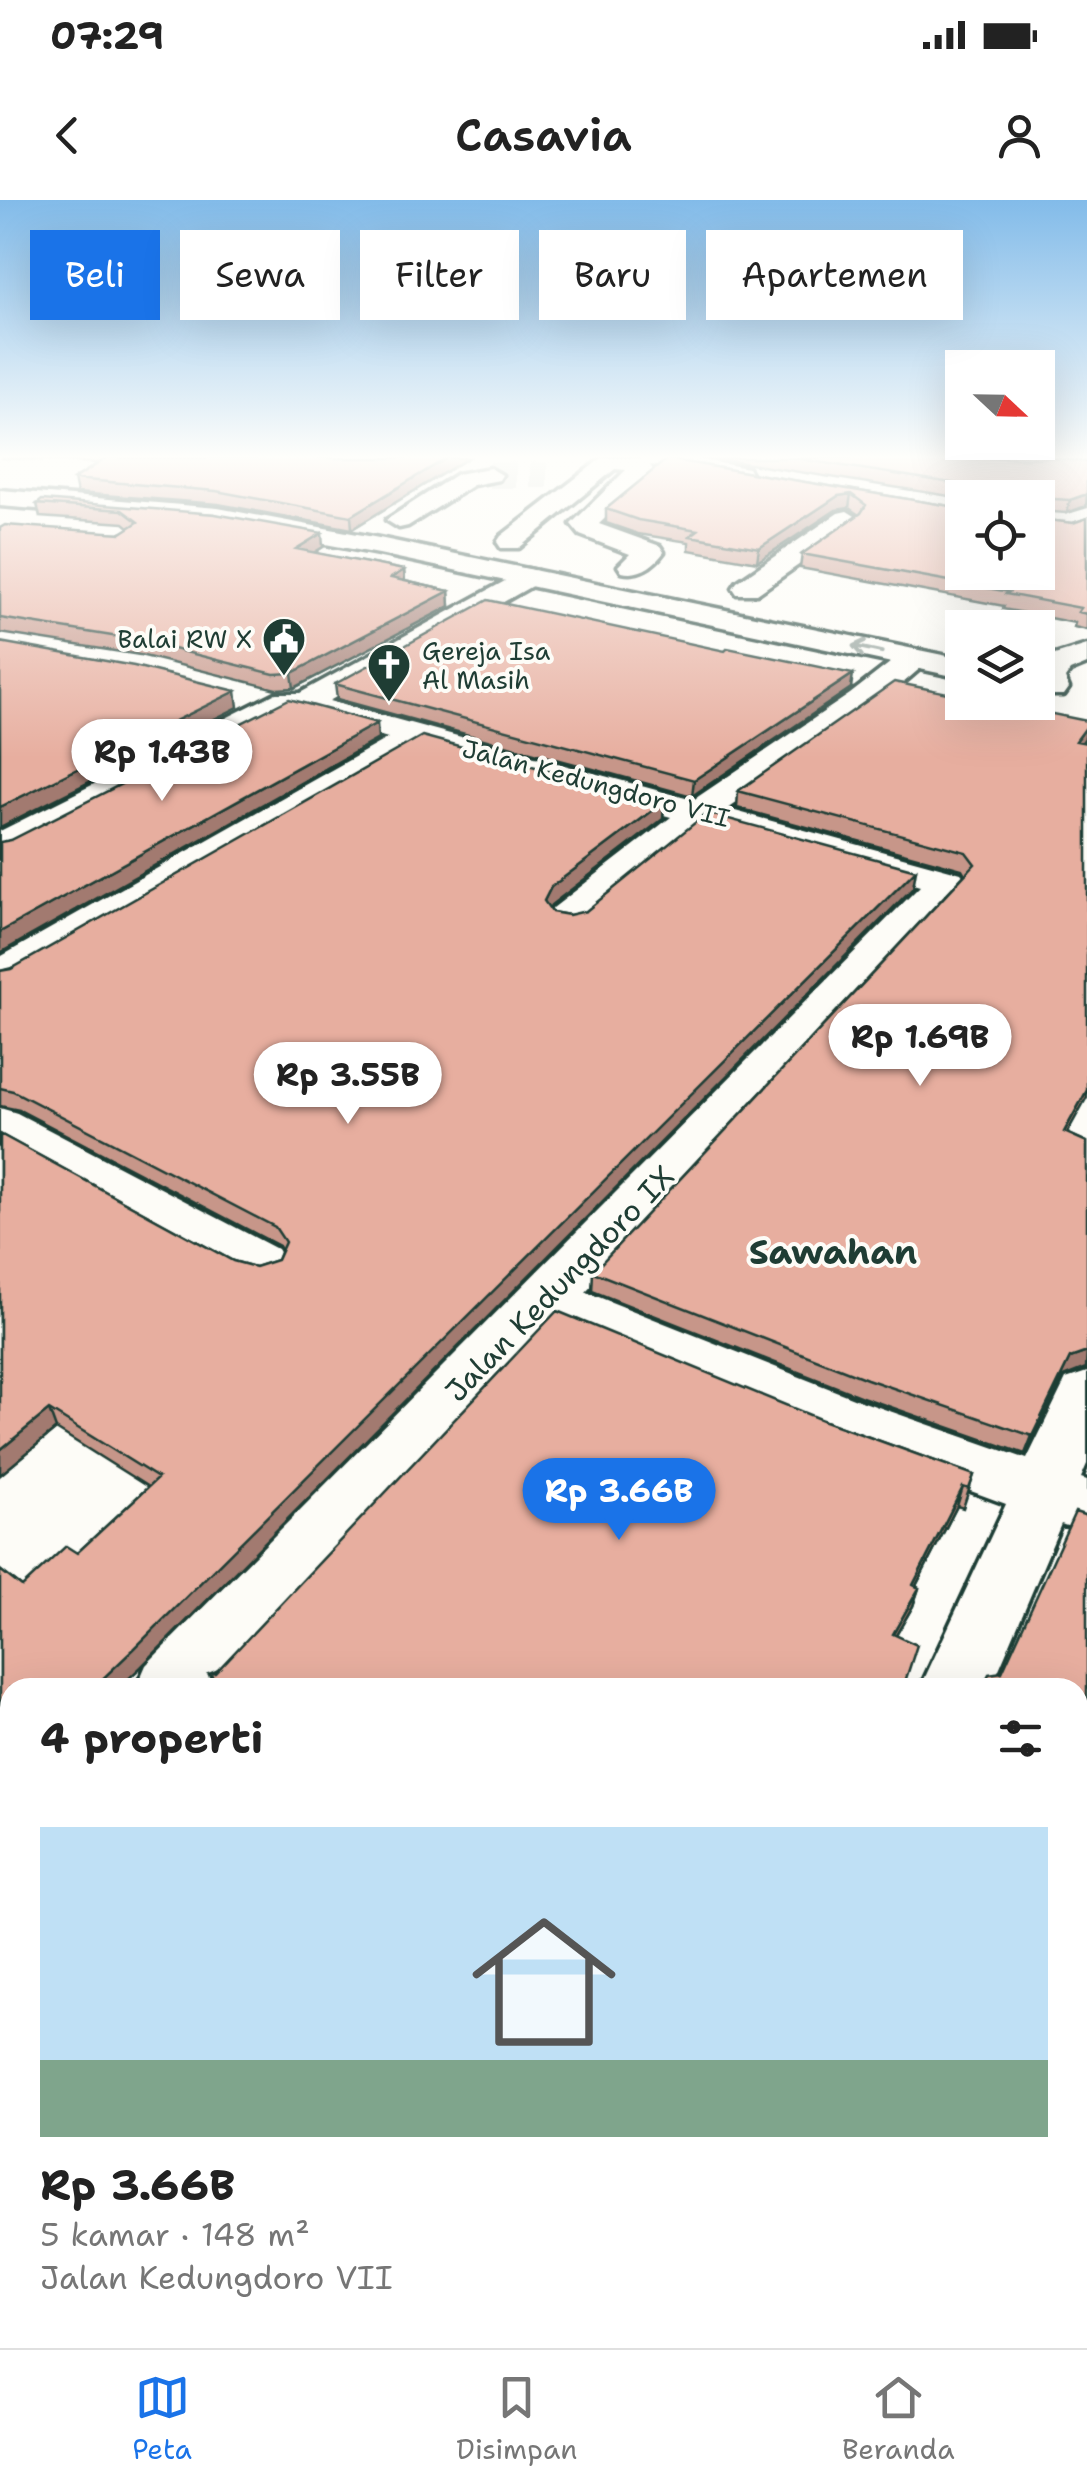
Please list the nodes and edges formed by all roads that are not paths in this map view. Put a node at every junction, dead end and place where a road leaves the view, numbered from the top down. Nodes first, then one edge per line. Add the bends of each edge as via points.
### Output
1 (432, 558) edge
2 (592, 558) edge
3 (642, 558) edge
4 (784, 558) edge
5 (632, 566) junction
6 (670, 574) dead end
7 (527, 577) junction
8 (784, 596) dead end
9 (1055, 648) edge
10 (1086, 654) edge
11 (914, 659) junction
12 (945, 665) edge
13 (1055, 670) edge
14 (1055, 688) edge
15 (1087, 696) edge
16 (273, 700) junction
17 (419, 735) junction
18 (701, 811) junction
19 (0, 846) edge
20 (947, 881) joint
21 (568, 917) edge
22 (0, 975) edge
23 (0, 1124) edge
24 (258, 1263) edge
25 (546, 1298) junction
26 (1087, 1395) edge
27 (1064, 1499) edge
28 (182, 1678) edge
29 (961, 1678) edge

1 - 7 main road
2 - 5 main road
3 - 5 main road
4 - 8 main road via 737,587
5 - 6 main road
11 -> 7 main road
7 - 16 main road
9 - 10 main road
10 - 13 main road
11 - 12 main road
11 - 18 main road
14 - 15 main road
16 - 17 main road, Jalan Kedungdoro VII
16 - 19 main road
17 - 18 main road, Jalan Kedungdoro VII
17 - 22 main road
18 - 20 main road, Jalan Kedungdoro VII
18 - 21 main road
20 - 25 main road, Jalan Kedungdoro IX
23 - 24 main road
25 - 27 main road via 840,1418
25 - 28 main road, Jalan Kedungdoro IX
26 - 27 main road
27 - 29 main road

